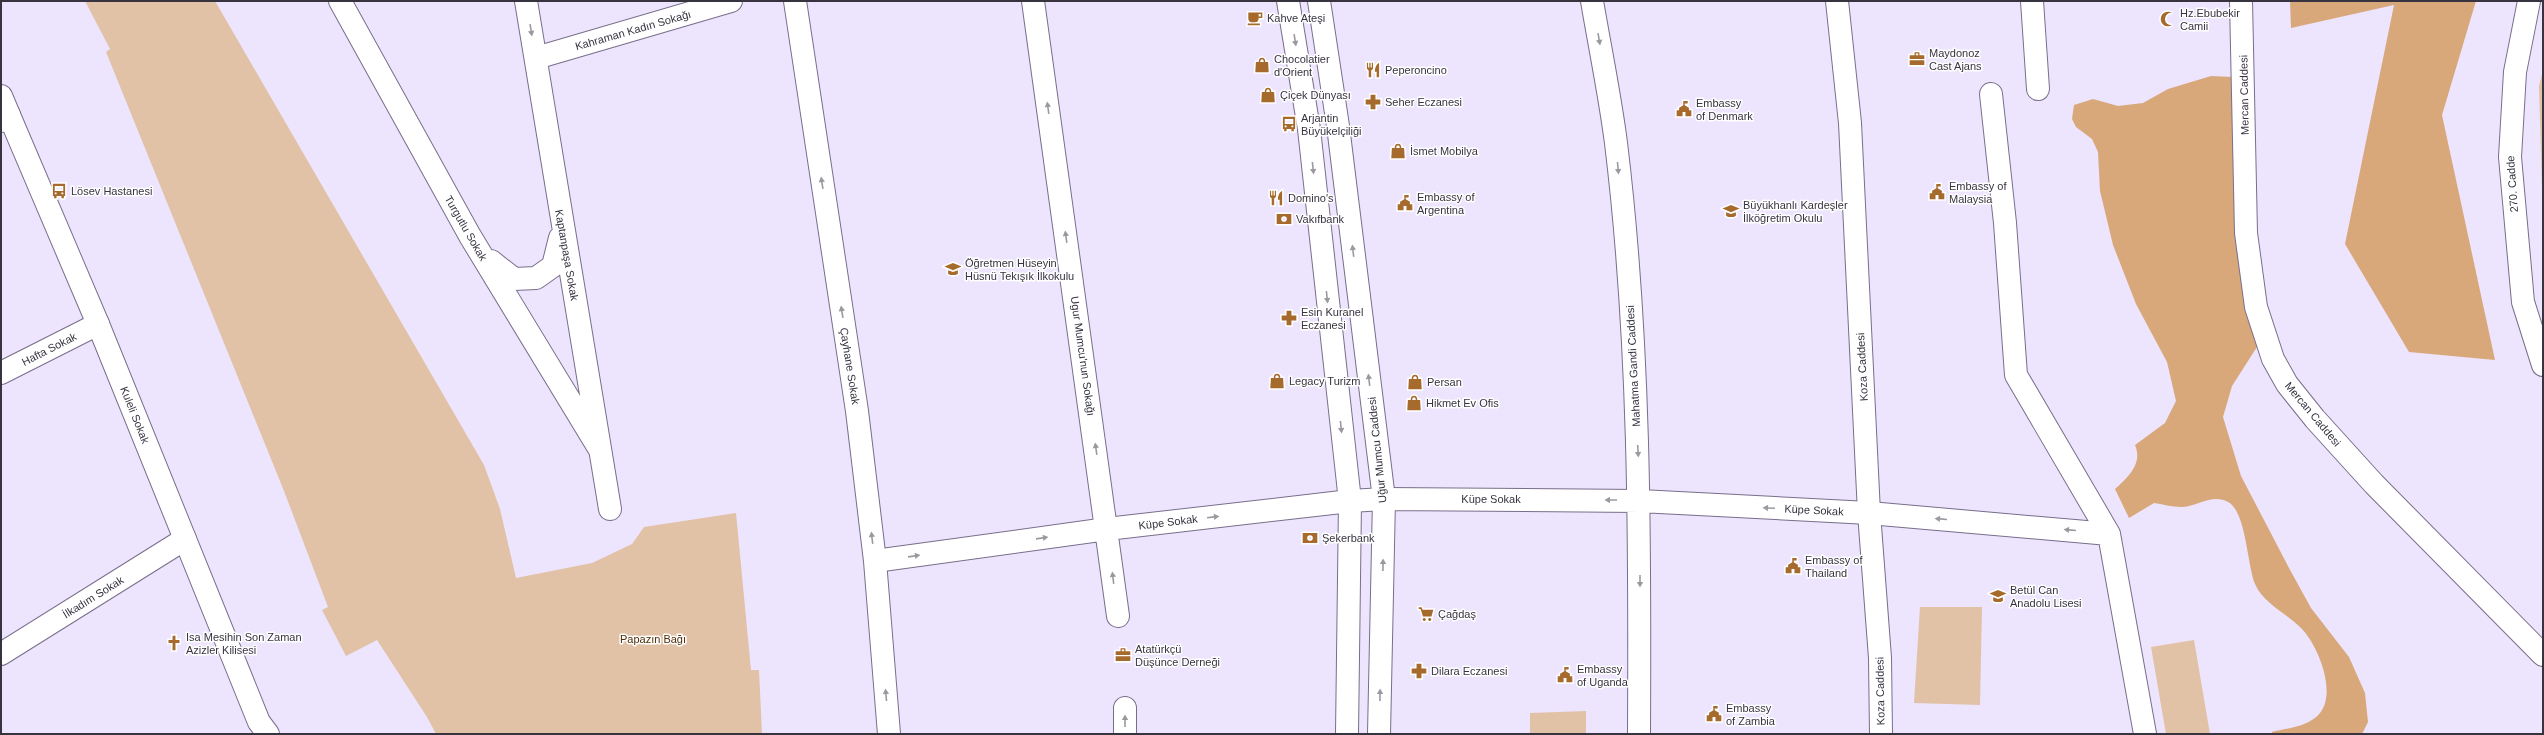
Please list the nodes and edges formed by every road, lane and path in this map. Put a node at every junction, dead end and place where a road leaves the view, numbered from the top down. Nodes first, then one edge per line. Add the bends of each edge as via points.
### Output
1 (340, 1) edge
2 (526, 1) edge
3 (731, 1) edge
4 (795, 1) edge
5 (1033, 1) edge
6 (1288, 1) edge
7 (1319, 1) edge
8 (1592, 1) edge
9 (1837, 1) edge
10 (2032, 1) edge
11 (2241, 1) edge
12 (2529, 1) edge
13 (536, 58) junction
14 (2038, 89) dead end
15 (1991, 94) dead end
16 (4, 111) edge
17 (560, 217) junction
18 (470, 236) junction
19 (98, 324) junction
20 (2543, 365) edge
21 (1, 374) edge
22 (600, 450) junction
23 (1384, 499) junction
24 (1350, 500) junction
25 (1640, 501) junction
26 (610, 509) dead end
27 (1869, 513) junction
28 (1107, 529) junction
29 (2109, 534) junction
30 (185, 539) junction
31 (875, 561) junction
32 (1118, 616) dead end
33 (1, 654) edge
34 (2543, 655) edge
35 (1125, 708) dead end
36 (268, 734) edge
37 (889, 734) edge
38 (1125, 734) edge
39 (1347, 734) edge
40 (1379, 734) edge
41 (1639, 734) edge
42 (1881, 734) edge
43 (2145, 734) edge

1 - 18 street, Turgutlu Sokak
2 -> 13 street, Kaptanpaşa Sokak
3 - 13 street, Kahraman Kadın Sokağı
31 -> 4 street, Çayhane Sokak via 858,411
28 -> 5 street, Ugur Mumcu'nun Sokağı
6 -> 24 street via 1309,130
23 -> 7 street, Uğur Mumcu Caddesi via 1338,126
8 -> 25 street, Mahatma Gandi Caddesi via 1616,146 1631,321
9 - 27 street, Koza Caddesi via 1850,123
10 - 14 street
11 - 34 street, Mercan Caddesi via 2246,233 2256,308 2274,358 2287,384 2315,419 2374,484
12 - 20 street, 270. Cadde via 2515,72 2510,157 2523,302
13 - 17 street, Kaptanpaşa Sokak
15 - 29 street via 2005,223 2016,375
16 - 19 street, Kuleli Sokak
17 - 18 street via 560,243 553,266 536,278 514,279 487,257
17 - 22 street, Kaptanpaşa Sokak
18 - 22 street, Turgutlu Sokak
19 - 21 street, Hafta Sokak
19 - 30 street, Kuleli Sokak
22 - 26 street, Kaptanpaşa Sokak
23 - 24 street, Küpe Sokak
25 -> 23 street, Küpe Sokak
40 -> 23 street, Uğur Mumcu Caddesi
28 -> 24 street, Küpe Sokak
24 - 39 street
27 -> 25 street, Küpe Sokak
25 -> 41 street, Mahatma Gandi Caddesi
29 -> 27 street, Küpe Sokak
27 - 42 street, Koza Caddesi via 1880,658
31 -> 28 street, Küpe Sokak
32 -> 28 street, Ugur Mumcu'nun Sokağı
29 - 43 street
30 - 33 street, İlkadım Sokak
30 - 36 street, Kuleli Sokak via 259,722
37 -> 31 street, Çayhane Sokak
38 -> 35 street

